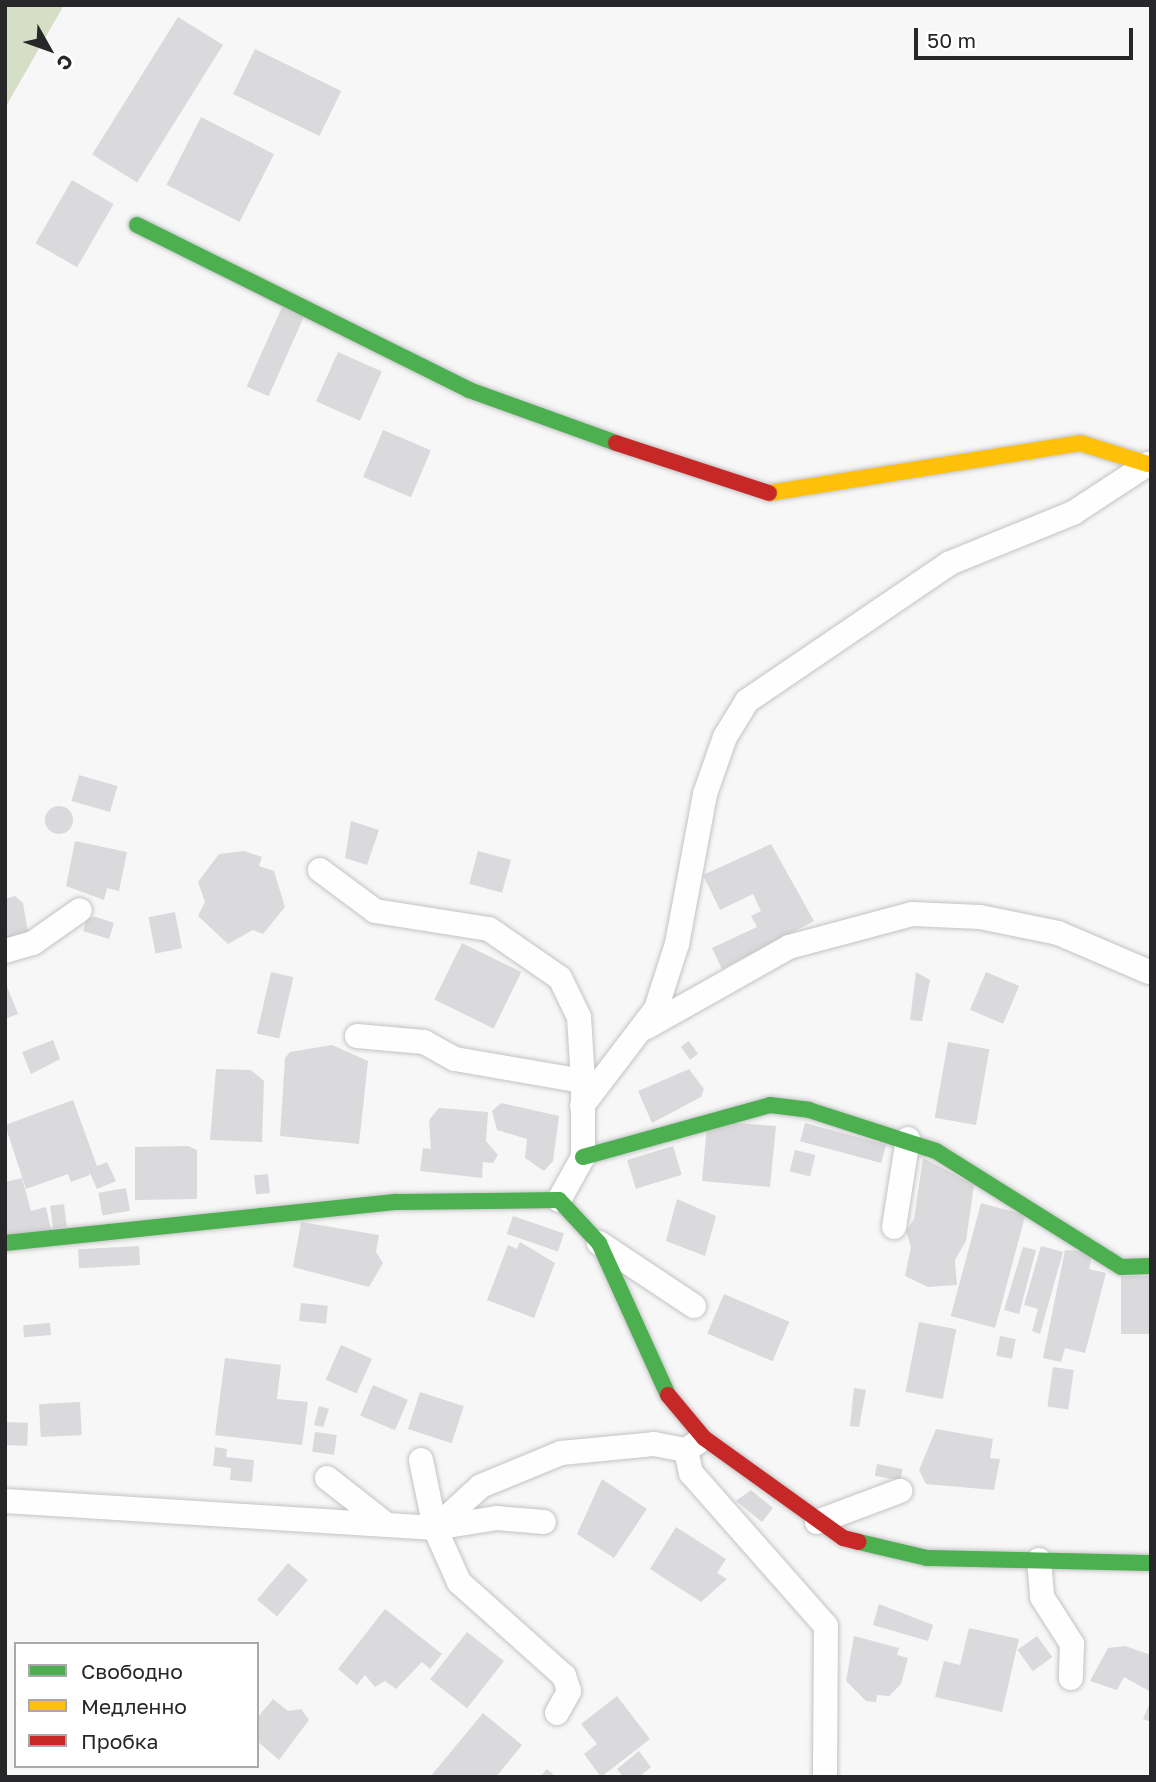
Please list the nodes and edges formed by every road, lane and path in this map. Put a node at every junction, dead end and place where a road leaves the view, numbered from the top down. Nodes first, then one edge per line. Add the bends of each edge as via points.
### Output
1 (137, 225) dead end
2 (1148, 464) joint
3 (320, 870) dead end
4 (80, 910) dead end
5 (5, 951) edge
6 (1149, 972) edge
7 (643, 1029) junction
8 (356, 1036) dead end
9 (583, 1081) junction
10 (582, 1106) junction
11 (908, 1139) junction
12 (583, 1157) junction
13 (559, 1200) junction
14 (894, 1227) dead end
15 (5, 1243) edge
16 (599, 1243) junction
17 (1151, 1266) edge
18 (694, 1306) dead end
19 (695, 1444) junction
20 (421, 1460) dead end
21 (327, 1478) dead end
22 (900, 1491) dead end
23 (5, 1502) edge
24 (544, 1522) dead end
25 (817, 1522) junction
26 (387, 1525) junction
27 (435, 1528) junction
28 (1039, 1560) junction
29 (1151, 1563) edge
30 (1071, 1678) dead end
31 (557, 1713) dead end
32 (825, 1777) edge

1 - 2 street via 469,390 760,494 1080,443
2 - 7 street via 1073,513 950,563 747,701 725,737 705,793 668,978
3 - 9 street via 375,911 489,929 560,978 579,1017
4 - 5 street via 33,943
6 - 7 street via 1058,933 980,917 912,914 789,947
7 - 10 street
8 - 9 street via 424,1042 455,1059
9 - 10 street
10 - 12 street
11 - 12 street via 770,1105
11 - 14 street
11 - 17 street via 971,1168 1121,1267
12 - 13 street
13 - 15 street via 397,1202
13 - 16 street
16 - 18 street
16 - 19 street via 671,1402
19 - 25 street
19 - 27 street via 561,1453 481,1486
19 - 32 street via 691,1473 826,1626
20 - 27 street
21 - 26 street
22 - 25 street
23 - 26 street
24 - 27 street via 497,1518
25 - 28 street via 842,1538 928,1558
26 - 27 street
27 - 31 street via 459,1582 564,1676 569,1691
28 - 29 street
28 - 30 street via 1042,1597 1072,1644

